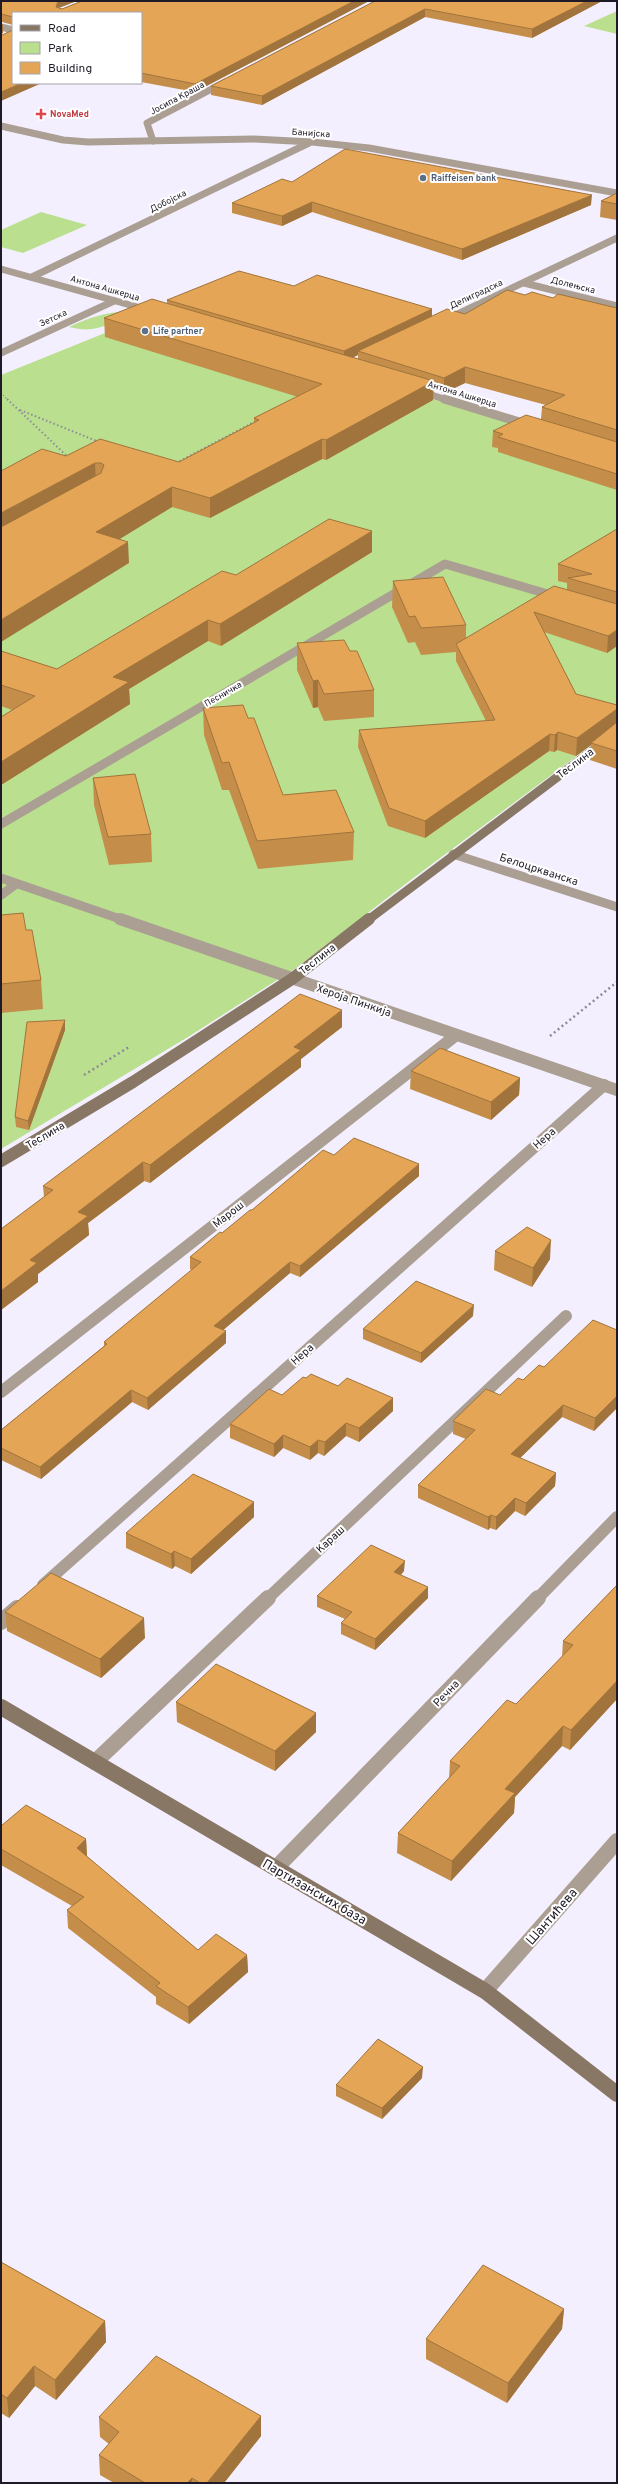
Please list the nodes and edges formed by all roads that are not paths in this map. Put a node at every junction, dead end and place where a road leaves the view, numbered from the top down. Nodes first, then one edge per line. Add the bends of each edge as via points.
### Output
1 (1, 27) edge
2 (12, 30) edge
3 (232, 79) edge
4 (1, 126) edge
5 (153, 141) junction
6 (312, 142) junction
7 (617, 193) edge
8 (617, 238) edge
9 (1, 269) edge
10 (32, 277) junction
11 (524, 282) junction
12 (114, 300) junction
13 (617, 306) edge
14 (160, 314) edge
15 (438, 323) edge
16 (1, 353) edge
17 (407, 387) edge
18 (534, 427) edge
19 (569, 601) edge
20 (617, 732) edge
21 (1, 824) edge
22 (453, 854) junction
23 (1, 878) edge
24 (16, 884) junction
25 (1, 895) edge
26 (617, 907) edge
27 (292, 979) junction
28 (455, 1036) junction
29 (604, 1085) junction
30 (617, 1090) edge
31 (1, 1162) edge
32 (566, 1316) dead end
33 (1, 1392) edge
34 (617, 1517) edge
35 (1, 1622) edge
36 (1, 1706) edge
37 (95, 1762) junction
38 (617, 1841) edge
39 (276, 1868) junction
40 (485, 1991) junction
41 (617, 2094) edge

1 - 2 street
3 - 5 street, Јосипа Краша via 147,123
4 - 5 street, Банијска via 63,140
5 - 6 street, Банијска via 254,139
6 - 7 street, Банијска via 369,148
6 - 10 street, Добојска
8 - 11 street, Делиградска
9 - 10 street, Антона Ашкерца
10 - 12 street, Антона Ашкерца
11 - 13 street, Долењска
11 - 15 street, Делиградска
12 - 14 street, Антона Ашкерца
12 - 16 street, Зетска
17 - 18 street, Антона Ашкерца
19 - 21 street, Песничка via 444,564
20 - 22 street, Теслина
22 - 26 street, Белоцркванска
22 - 27 street, Теслина
23 - 24 street, Хероја Пинкија
24 - 25 street
24 - 27 street, Хероја Пинкија
27 - 28 street, Хероја Пинкија
27 - 31 street, Теслина via 133,1082
28 - 29 street, Хероја Пинкија
28 - 33 street, Марош
29 - 30 street, Хероја Пинкија
29 - 35 street, Нера
32 - 37 street, Караш
34 - 39 street, Речна
36 - 37 street, Партизанских база
37 - 39 street, Партизанских база
38 - 40 street, Шантићева
39 - 40 street, Партизанских база
40 - 41 street, Партизанских база

